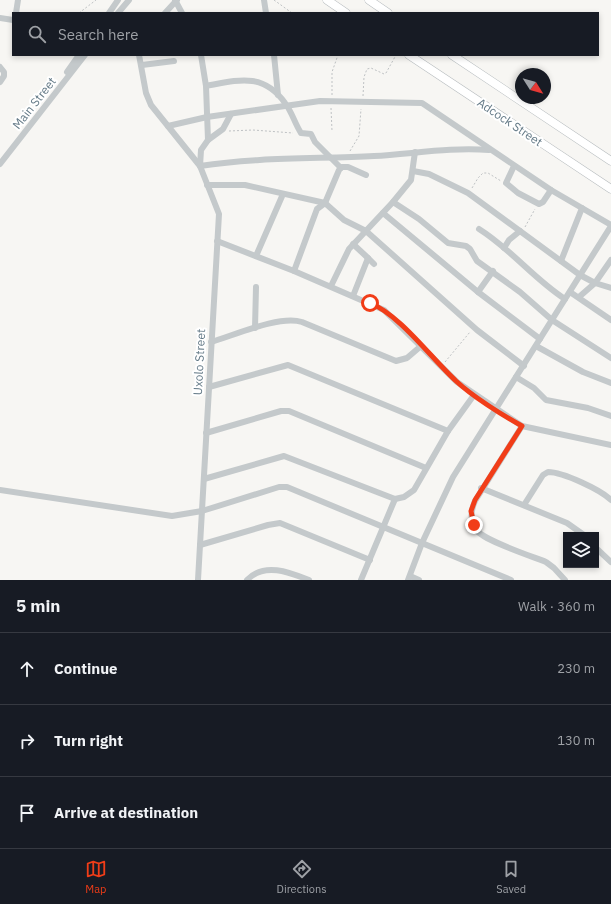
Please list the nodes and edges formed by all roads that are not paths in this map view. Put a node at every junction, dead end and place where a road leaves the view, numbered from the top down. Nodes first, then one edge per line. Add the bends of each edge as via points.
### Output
1 (18, 0) edge
2 (118, 0) edge
3 (128, 0) edge
4 (176, 0) edge
5 (264, 0) edge
6 (326, 0) edge
7 (369, 0) edge
8 (16, 12) edge
9 (110, 12) edge
10 (119, 12) edge
11 (165, 12) edge
12 (182, 12) edge
13 (266, 12) edge
14 (344, 12) edge
15 (387, 12) edge
16 (0, 18) edge
17 (12, 20) edge
18 (78, 56) edge
19 (84, 56) edge
20 (139, 56) edge
21 (201, 56) edge
22 (274, 56) edge
23 (411, 56) edge
24 (454, 56) edge
25 (174, 61) dead end
26 (142, 65) junction
27 (0, 67) edge
28 (0, 82) edge
29 (206, 86) junction
30 (278, 95) junction
31 (286, 104) junction
32 (231, 114) junction
33 (207, 117) junction
34 (168, 126) junction
35 (206, 142) junction
36 (491, 150) junction
37 (189, 152) junction
38 (415, 152) junction
39 (0, 158) edge
40 (330, 158) junction
41 (611, 161) edge
42 (0, 164) edge
43 (200, 166) junction
44 (514, 166) junction
45 (341, 168) junction
46 (413, 171) junction
47 (366, 175) dead end
48 (207, 185) junction
49 (611, 189) edge
50 (551, 190) junction
51 (283, 194) junction
52 (393, 202) junction
53 (325, 203) junction
54 (582, 208) junction
55 (383, 213) junction
56 (611, 225) edge
57 (479, 229) dead end
58 (366, 231) junction
59 (520, 231) junction
60 (217, 241) junction
61 (353, 244) junction
62 (504, 248) junction
63 (256, 256) junction
64 (368, 258) junction
65 (611, 260) edge
66 (561, 261) junction
67 (374, 264) dead end
68 (294, 271) junction
69 (493, 271) junction
70 (580, 275) junction
71 (595, 283) junction
72 (331, 286) junction
73 (256, 287) dead end
74 (611, 288) edge
75 (478, 292) junction
76 (570, 292) junction
77 (353, 296) junction
78 (579, 297) junction
79 (565, 299) junction
80 (552, 320) junction
81 (611, 320) edge
82 (256, 328) junction
83 (540, 340) junction
84 (211, 342) junction
85 (421, 346) junction
86 (536, 346) junction
87 (611, 358) edge
88 (524, 366) junction
89 (516, 377) junction
90 (611, 383) edge
91 (209, 387) junction
92 (474, 395) junction
93 (496, 409) junction
94 (611, 416) edge
95 (522, 426) junction
96 (448, 431) junction
97 (206, 433) junction
98 (611, 445) edge
99 (426, 468) junction
100 (204, 479) junction
101 (482, 488) junction
102 (0, 490) edge
103 (395, 499) junction
104 (611, 500) edge
105 (524, 505) junction
106 (202, 512) junction
107 (383, 527) junction
108 (580, 532) edge
109 (422, 543) junction
110 (200, 545) junction
111 (599, 551) edge
112 (370, 560) junction
113 (611, 562) edge
114 (409, 578) edge
115 (198, 580) edge
116 (247, 580) edge
117 (308, 580) edge
118 (361, 580) edge
119 (419, 580) edge
120 (511, 580) edge
121 (565, 580) edge

1 - 8 street
2 - 9 street
3 - 10 street
4 - 11 street
4 - 12 street
5 - 13 street
6 - 14 main road
7 - 15 main road
16 - 17 street
18 - 39 street, Main Street
19 - 42 street, Main Street
20 - 26 street
21 - 29 street
22 - 30 street
23 - 49 main road, Adcock Street
24 - 41 main road, Adcock Street
25 - 26 street
26 - 34 street via 146,93 151,105
27 - 28 street via 4,76
29 - 30 street via 251,80
29 - 33 street
30 - 31 street
31 - 32 street
31 - 36 street via 332,101 422,103
31 - 40 street via 301,133 311,134
32 - 33 street
32 - 35 street via 220,131
33 - 34 street
33 - 35 street
34 - 37 street
35 - 37 street via 198,150
35 - 43 street via 201,150
36 - 38 street
36 - 44 street
37 - 43 street
38 - 40 street
38 - 46 street
40 - 43 street via 236,160
40 - 45 street
43 - 48 street
44 - 50 street
44 - 50 street via 506,182 512,189 537,204 543,202
45 - 47 street via 348,167
45 - 53 street
46 - 52 street via 409,183
46 - 59 street via 429,174 469,194
48 - 51 street via 245,185
48 - 60 street, Uxolo Street via 219,214
50 - 54 street
51 - 53 street
51 - 63 street
52 - 55 street
52 - 69 street via 448,243 470,249 477,261
53 - 58 street via 344,220
53 - 68 street via 317,209
54 - 56 street
54 - 66 street
55 - 58 street
55 - 75 street
56 - 70 street
57 - 62 street
58 - 61 street
58 - 88 street via 474,327
59 - 62 street
59 - 66 street
60 - 63 street
60 - 84 street, Uxolo Street
61 - 64 street
61 - 72 street via 346,253
62 - 79 street
63 - 68 street
64 - 67 street
64 - 77 street
65 - 71 street
66 - 70 street
68 - 72 street
69 - 75 street
69 - 80 street
70 - 71 street
70 - 76 street
71 - 74 street
71 - 78 street
72 - 77 street
73 - 82 street
75 - 83 street
76 - 78 street
76 - 79 street
77 - 85 street via 388,313
78 - 81 street
79 - 80 street
80 - 83 street
80 - 87 street
82 - 84 street
82 - 85 street via 285,320 295,320 396,361 407,358
83 - 86 street
84 - 91 street, Uxolo Street
85 - 92 street
86 - 88 street
86 - 90 street via 587,374
88 - 89 street
89 - 93 street
89 - 94 street via 534,388 546,400 588,408
91 - 96 street via 288,365
91 - 97 street, Uxolo Street
92 - 93 street
92 - 96 street
93 - 95 street
93 - 109 street via 453,477
95 - 98 street
95 - 101 street
96 - 99 street
97 - 99 street via 281,411 289,411
97 - 100 street, Uxolo Street
99 - 103 street via 414,490 404,497
100 - 103 street via 284,456
100 - 106 street, Uxolo Street
101 - 105 street
101 - 121 street via 471,511 476,530 546,562
102 - 106 street via 166,515
103 - 107 street
104 - 105 street via 598,490 558,473 548,472 543,475
105 - 108 street via 567,523
106 - 107 street via 278,487 287,487
106 - 110 street, Uxolo Street
107 - 109 street
107 - 112 street
109 - 114 street
109 - 120 street
110 - 112 street via 280,523
110 - 115 street, Uxolo Street
111 - 113 street
112 - 118 street
114 - 119 street
116 - 117 street via 255,574 275,570

